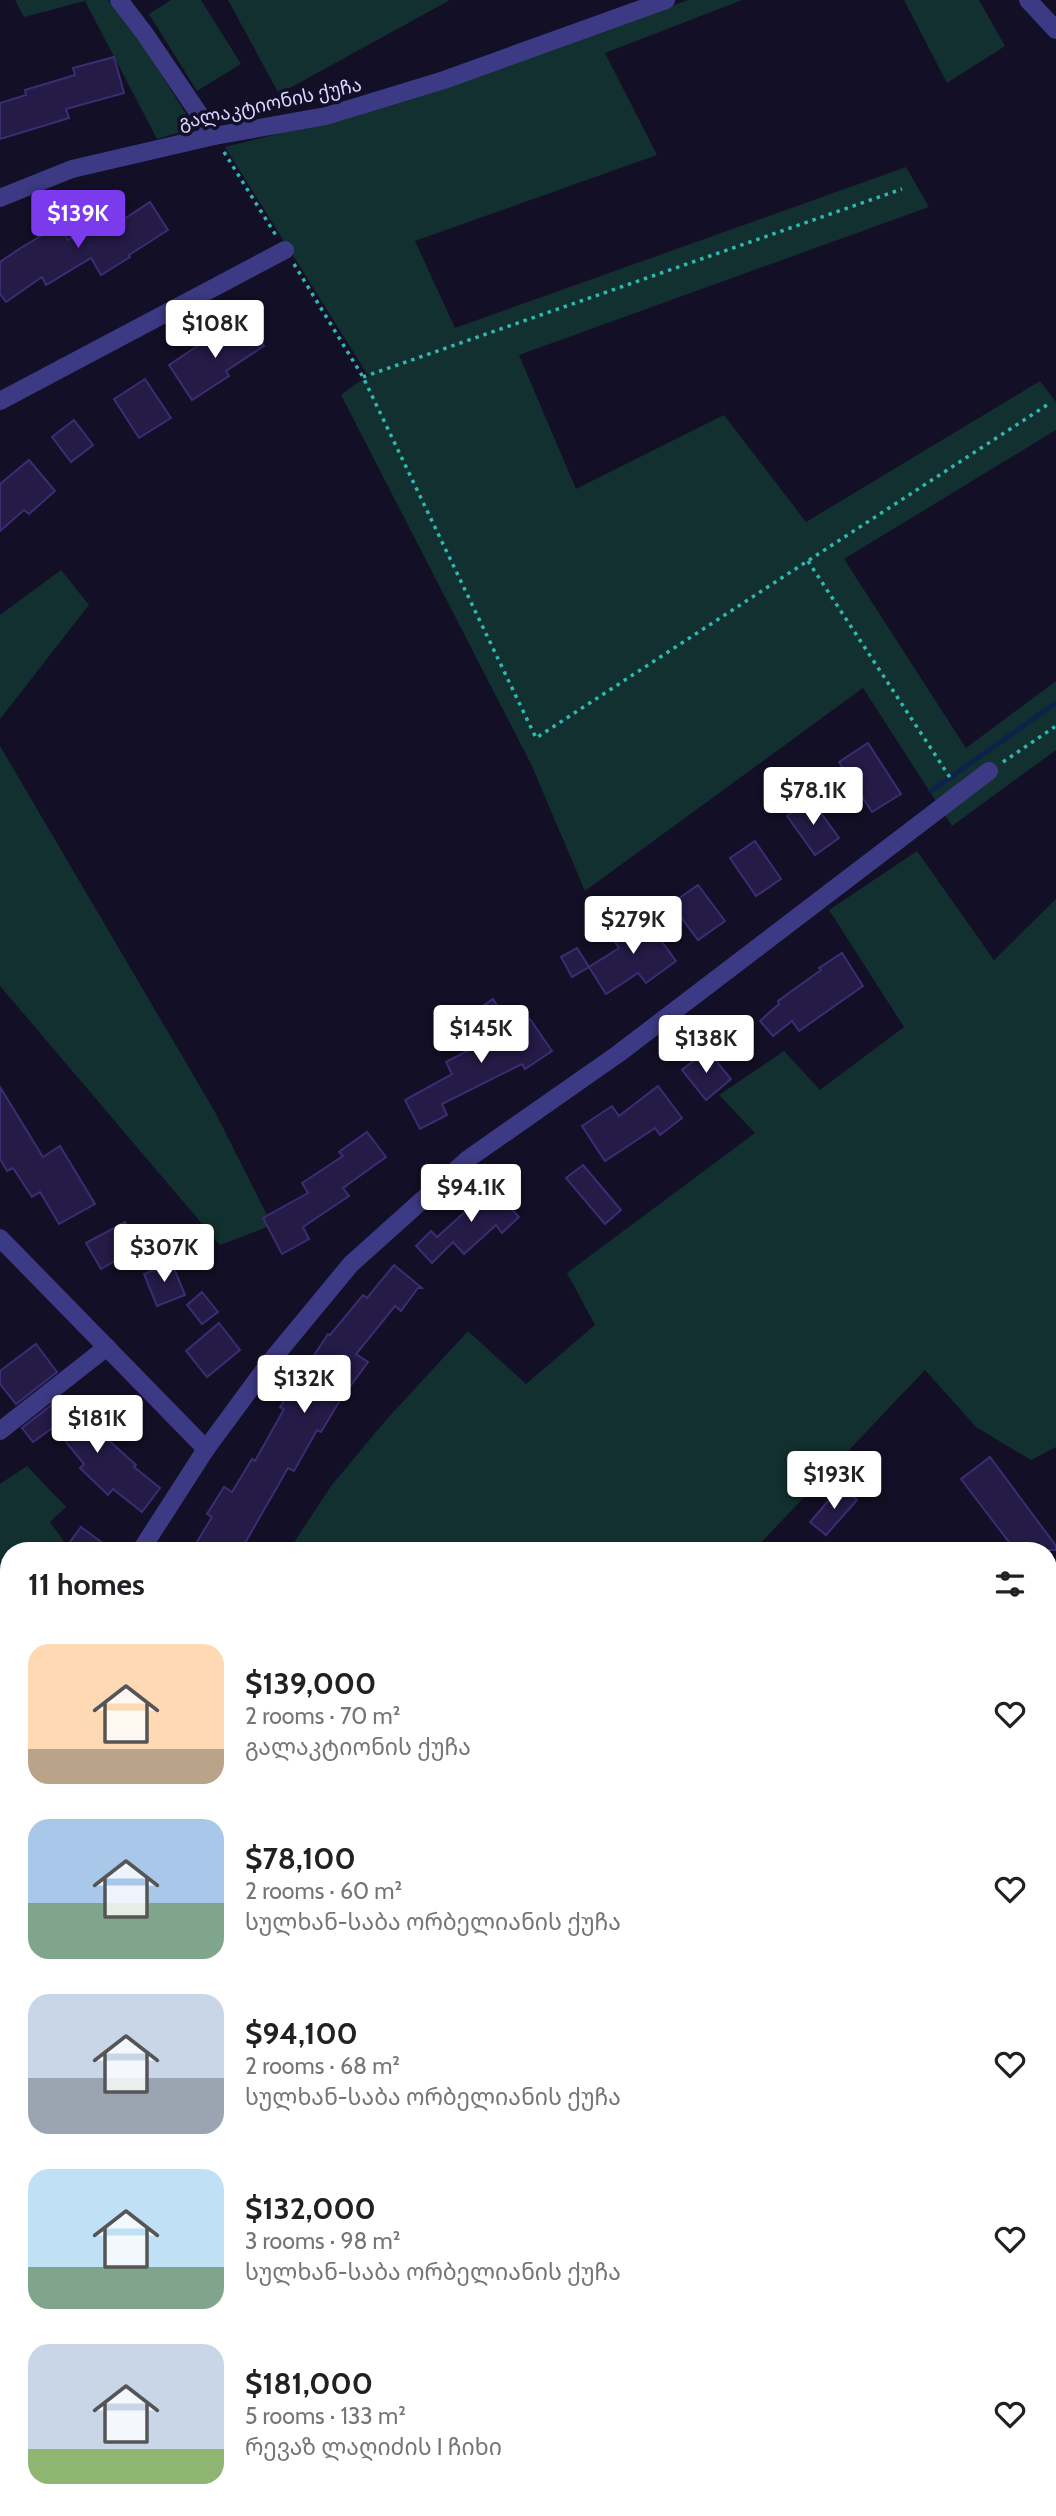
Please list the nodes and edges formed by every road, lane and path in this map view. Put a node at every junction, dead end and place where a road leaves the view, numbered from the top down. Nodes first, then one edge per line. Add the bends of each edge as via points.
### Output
1 (119, 0) edge
2 (666, 0) edge
3 (1028, 0) edge
4 (1056, 30) edge
5 (214, 136) junction
6 (902, 189) dead end
7 (0, 198) edge
8 (285, 250) junction
9 (363, 377) junction
10 (0, 401) edge
11 (1047, 405) dead end
12 (808, 561) junction
13 (1056, 726) edge
14 (945, 770) dead end
15 (989, 771) joint
16 (0, 1238) edge
17 (107, 1347) junction
18 (0, 1431) edge
19 (206, 1449) junction
20 (146, 1542) edge

1 - 5 street
2 - 5 street, გალაკტიონის ქუჩა via 444,80 326,116
3 - 4 street
5 - 7 street, გალაკტიონის ქუჩა via 72,169
5 - 8 path
6 - 9 path
8 - 9 path
8 - 10 street
9 - 12 path via 536,738
11 - 12 path
12 - 14 path
13 - 15 path
15 - 19 street via 618,1054 468,1159 351,1264
16 - 17 street
17 - 18 street
17 - 19 street
19 - 20 street

